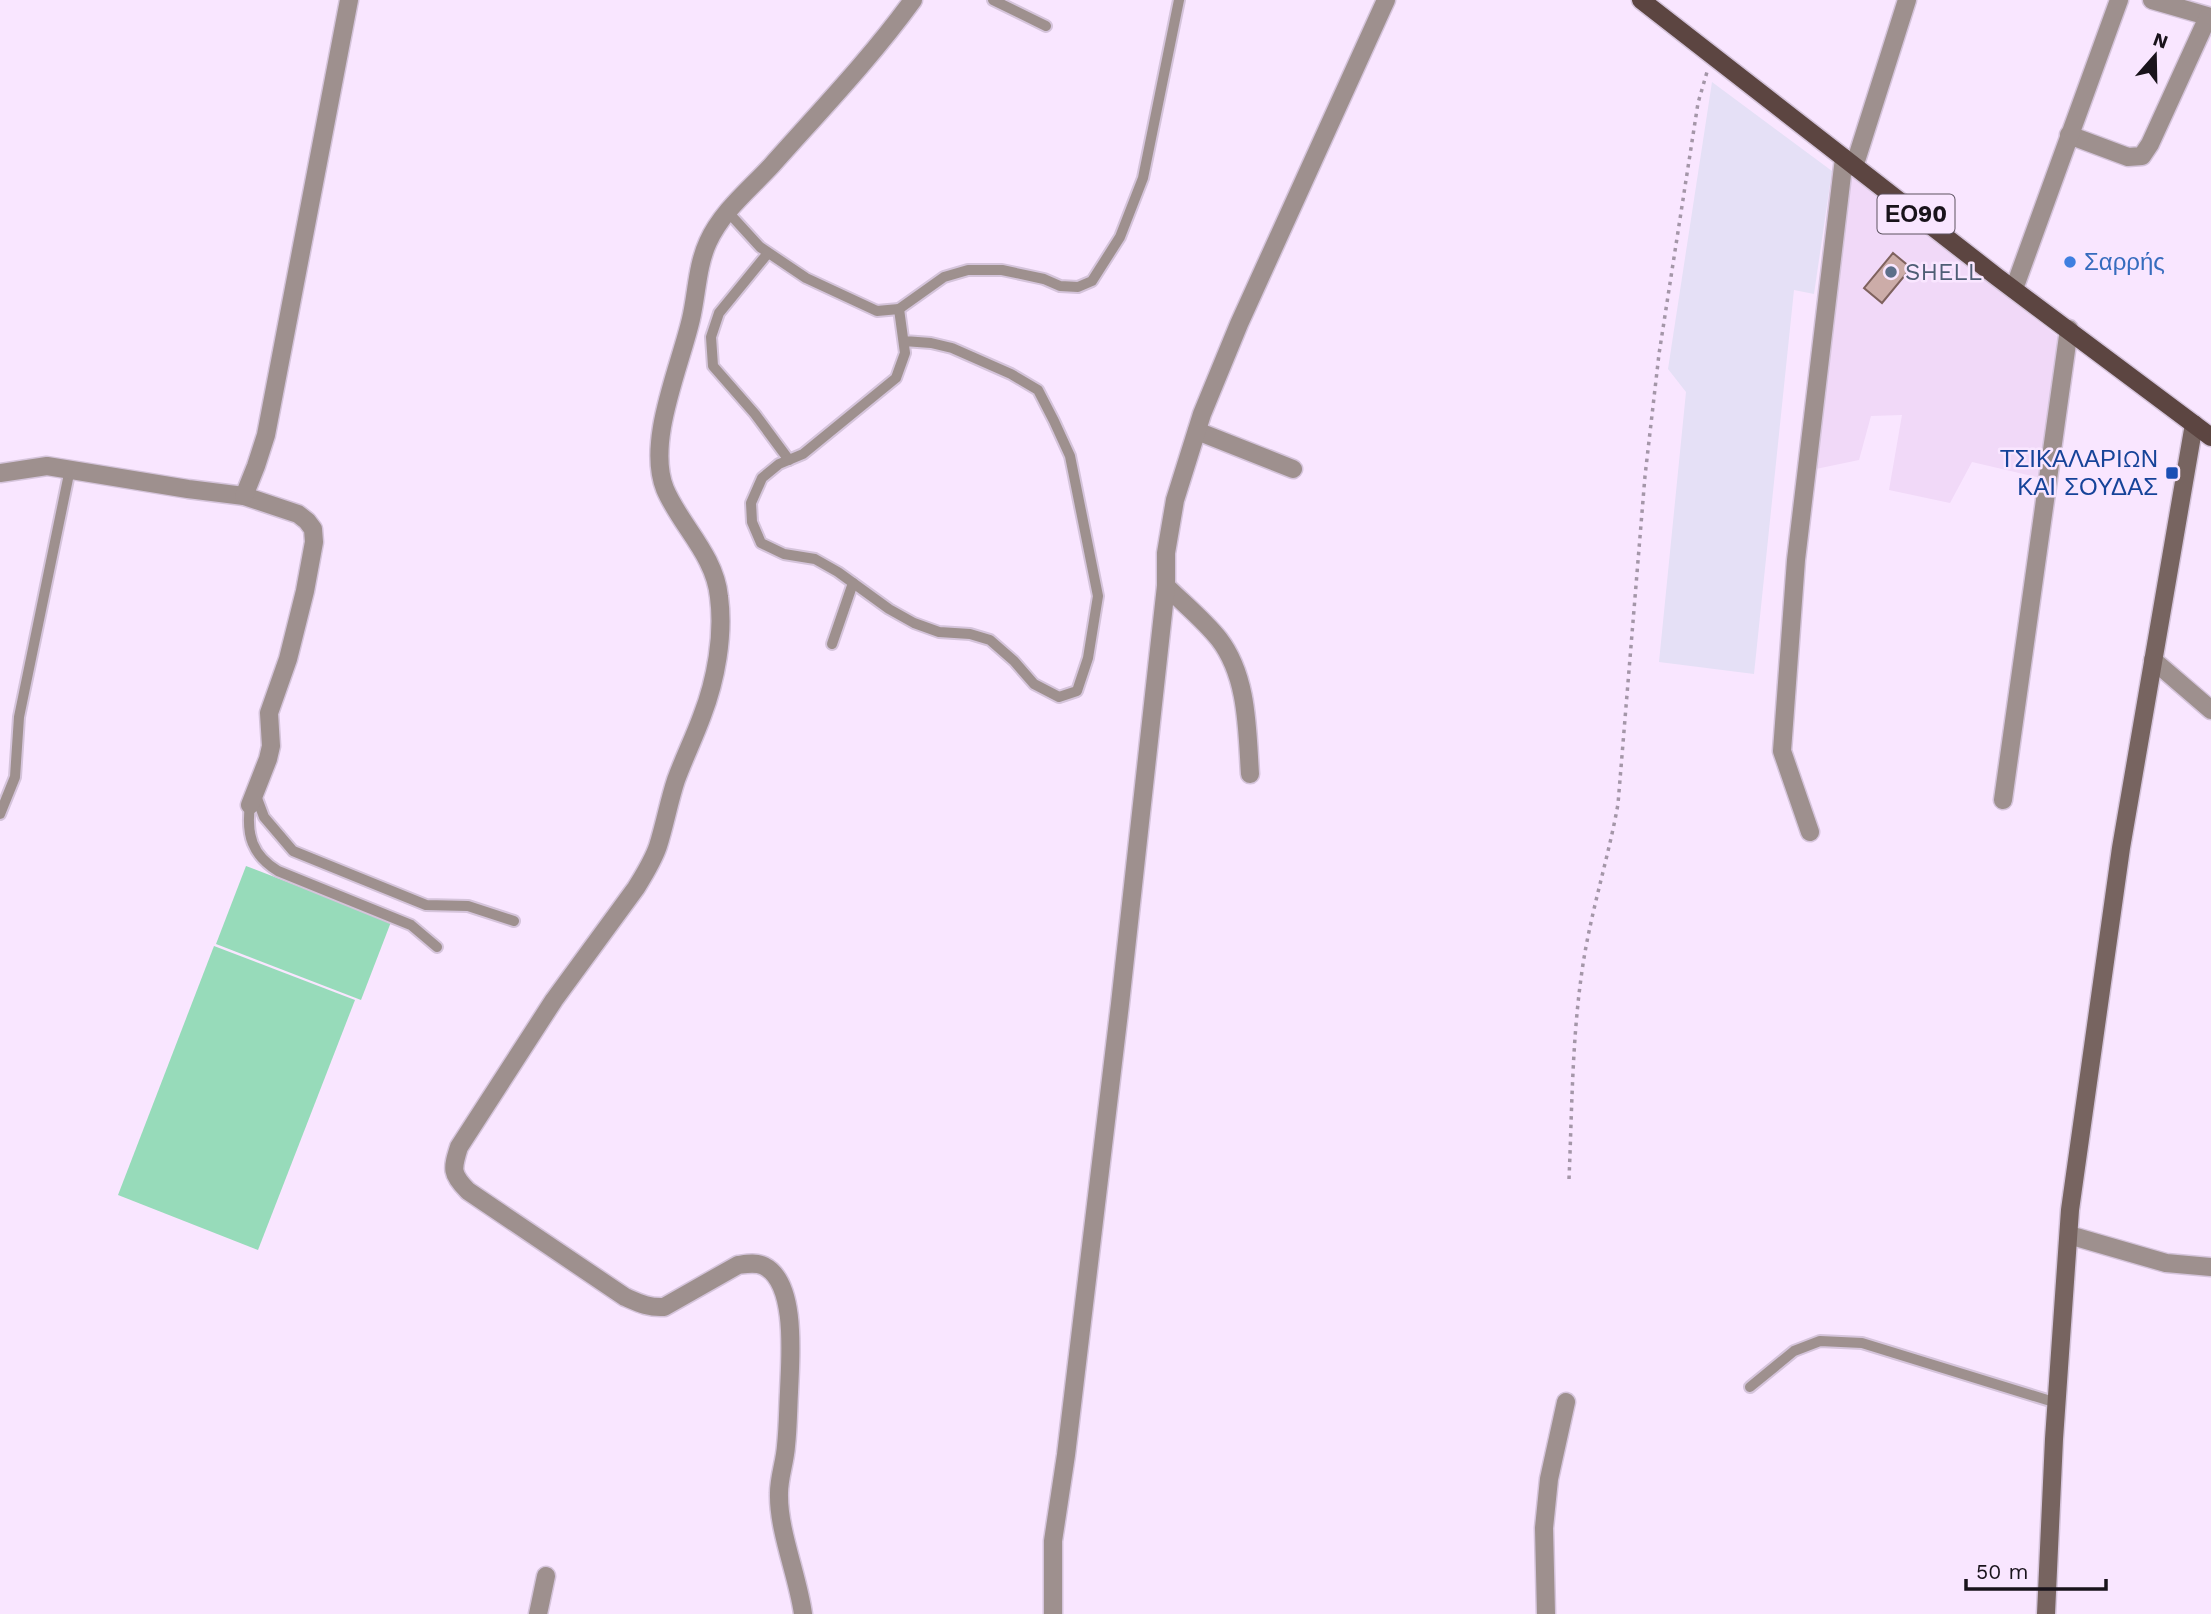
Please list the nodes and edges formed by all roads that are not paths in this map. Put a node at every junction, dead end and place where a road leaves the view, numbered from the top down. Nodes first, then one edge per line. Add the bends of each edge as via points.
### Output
1 (349, 0) edge
2 (913, 0) edge
3 (993, 0) edge
4 (1179, 0) edge
5 (1386, 0) edge
6 (1641, 0) edge
7 (1907, 0) edge
8 (2119, 0) edge
9 (2152, 0) edge
10 (2209, 17) edge
11 (1046, 26) dead end
12 (2070, 135) junction
13 (1849, 162) junction
14 (728, 212) junction
15 (768, 253) junction
16 (2014, 289) junction
17 (899, 309) junction
18 (2069, 329) junction
19 (904, 341) junction
20 (2194, 424) junction
21 (1197, 431) junction
22 (2211, 437) edge
23 (789, 460) junction
24 (69, 468) junction
25 (1293, 469) dead end
26 (0, 473) edge
27 (244, 496) junction
28 (853, 583) junction
29 (1166, 586) junction
30 (832, 644) dead end
31 (2153, 660) junction
32 (2211, 710) edge
33 (1250, 774) dead end
34 (253, 799) junction
35 (2003, 800) dead end
36 (0, 814) edge
37 (1810, 832) dead end
38 (514, 920) dead end
39 (438, 947) dead end
40 (2069, 1235) junction
41 (2211, 1267) edge
42 (1750, 1387) dead end
43 (1566, 1402) dead end
44 (2057, 1403) junction
45 (546, 1576) dead end
46 (538, 1614) edge
47 (803, 1614) edge
48 (1053, 1614) edge
49 (1546, 1614) edge
50 (2046, 1614) edge

1 - 27 street via 266,435
2 - 14 street via 848,80
3 - 11 lane
4 - 17 lane via 1143,178 1120,236 1092,281 1078,287 1060,286 1002,270 968,270 944,277
5 - 21 street via 1239,324
6 - 13 main road, ΕΟ90
7 - 13 street
8 - 12 street
9 - 10 street
10 - 12 street via 2142,156 2128,157
12 - 16 street
13 - 16 main road, ΕΟ90
13 - 37 street via 1796,560 1782,751
14 - 15 lane
14 - 47 street via 708,242 702,263 665,409 660,474 713,572 719,593 719,640 707,702 646,870 554,1000 459,1147 453,1171 468,1191 641,1304 664,1307 738,1265 764,1266 772,1273 791,1323 786,1446 779,1494
15 - 17 lane via 806,278 877,312
15 - 23 lane via 719,313 711,337 713,366
16 - 18 main road, ΕΟ90
17 - 19 lane
18 - 20 main road, ΕΟ90
18 - 35 street
19 - 23 lane via 905,353 896,377 803,454
19 - 28 lane via 953,348 1011,374 1038,390 1054,421 1070,456 1098,596 1088,659 1077,691 1059,697 1034,684 990,640 914,623
20 - 22 main road, ΕΟ90
20 - 31 street
21 - 25 street
21 - 29 street via 1175,500
23 - 28 lane via 762,478 751,503 752,522 761,543 785,554 815,559
24 - 26 street via 47,466
24 - 27 street
24 - 36 lane via 19,718 15,777
27 - 34 street via 298,514 313,529 314,542 297,625 269,713 268,760
28 - 30 lane
29 - 33 street via 1219,640 1236,670 1246,713
29 - 48 street via 1119,1018 1053,1541
31 - 32 street
31 - 40 street via 2121,848
34 - 38 lane via 293,851 426,905 468,906
34 - 39 lane via 251,841 265,863 411,925
40 - 41 street via 2166,1264
40 - 44 street
42 - 44 lane via 1794,1350 1820,1341 1862,1343
43 - 49 street via 1546,1504
44 - 50 street
45 - 46 street

